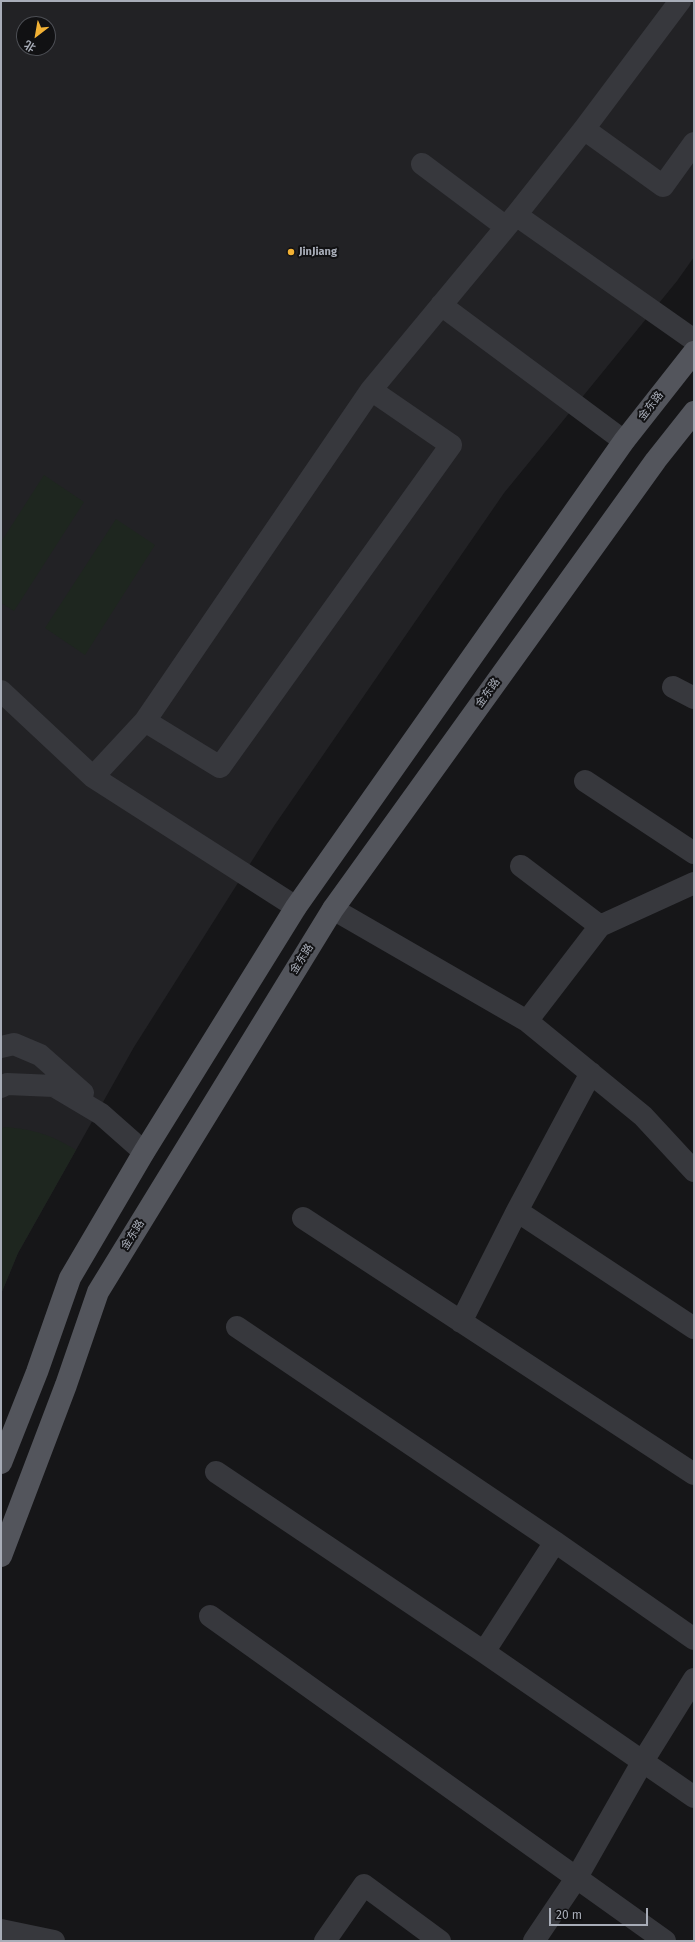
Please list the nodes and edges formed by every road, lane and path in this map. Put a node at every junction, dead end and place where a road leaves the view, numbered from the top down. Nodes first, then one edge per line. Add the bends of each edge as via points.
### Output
1 (680, 1) edge
2 (584, 129) junction
3 (694, 143) edge
4 (422, 164) dead end
5 (511, 221) junction
6 (441, 305) junction
7 (694, 340) edge
8 (694, 352) edge
9 (371, 390) junction
10 (694, 412) edge
11 (624, 441) junction
12 (673, 687) dead end
13 (1, 691) edge
14 (694, 698) edge
15 (145, 721) junction
16 (93, 777) junction
17 (585, 781) dead end
18 (694, 853) edge
19 (521, 866) dead end
20 (694, 883) edge
21 (296, 908) junction
22 (333, 909) junction
23 (600, 926) junction
24 (527, 1021) junction
25 (1, 1047) edge
26 (591, 1073) junction
27 (1, 1088) edge
28 (101, 1114) junction
29 (144, 1152) junction
30 (694, 1171) edge
31 (517, 1211) junction
32 (303, 1218) dead end
33 (461, 1322) junction
34 (237, 1327) dead end
35 (694, 1328) edge
36 (1, 1463) edge
37 (216, 1472) dead end
38 (694, 1474) edge
39 (555, 1542) junction
40 (1, 1556) edge
41 (210, 1616) dead end
42 (694, 1639) edge
43 (484, 1652) junction
44 (694, 1679) edge
45 (643, 1761) junction
46 (694, 1797) edge
47 (577, 1877) junction
48 (1, 1930) edge
49 (54, 1941) edge
50 (325, 1941) edge
51 (440, 1941) edge
52 (534, 1941) edge
53 (665, 1941) edge

1 - 2 street
2 - 3 street via 664,186
2 - 5 street
4 - 5 street
5 - 6 street
5 - 7 street
6 - 9 street
6 - 11 street
8 - 11 main road, 金东路
9 - 15 street
9 - 15 street via 451,445 220,767
10 - 22 main road, 金东路 via 656,460
11 - 21 main road, 金东路
12 - 14 street
13 - 16 street
15 - 16 street
16 - 21 street
17 - 18 street
19 - 23 street
20 - 23 street
21 - 29 main road, 金东路
22 - 24 street
22 - 40 main road, 金东路 via 98,1292 66,1385
23 - 24 street
24 - 26 street
25 - 28 street via 14,1044 40,1055 78,1087
26 - 30 street via 643,1116
26 - 31 street
27 - 28 street via 7,1084 54,1086
28 - 29 street
29 - 36 main road, 金东路 via 70,1278
31 - 33 street
31 - 35 street
32 - 33 street
33 - 38 street
34 - 39 street
37 - 43 street
39 - 42 street
39 - 43 street
41 - 47 street
43 - 45 street
44 - 45 street
45 - 46 street
45 - 47 street
47 - 52 street
47 - 53 street
48 - 49 street
50 - 51 street via 364,1885

